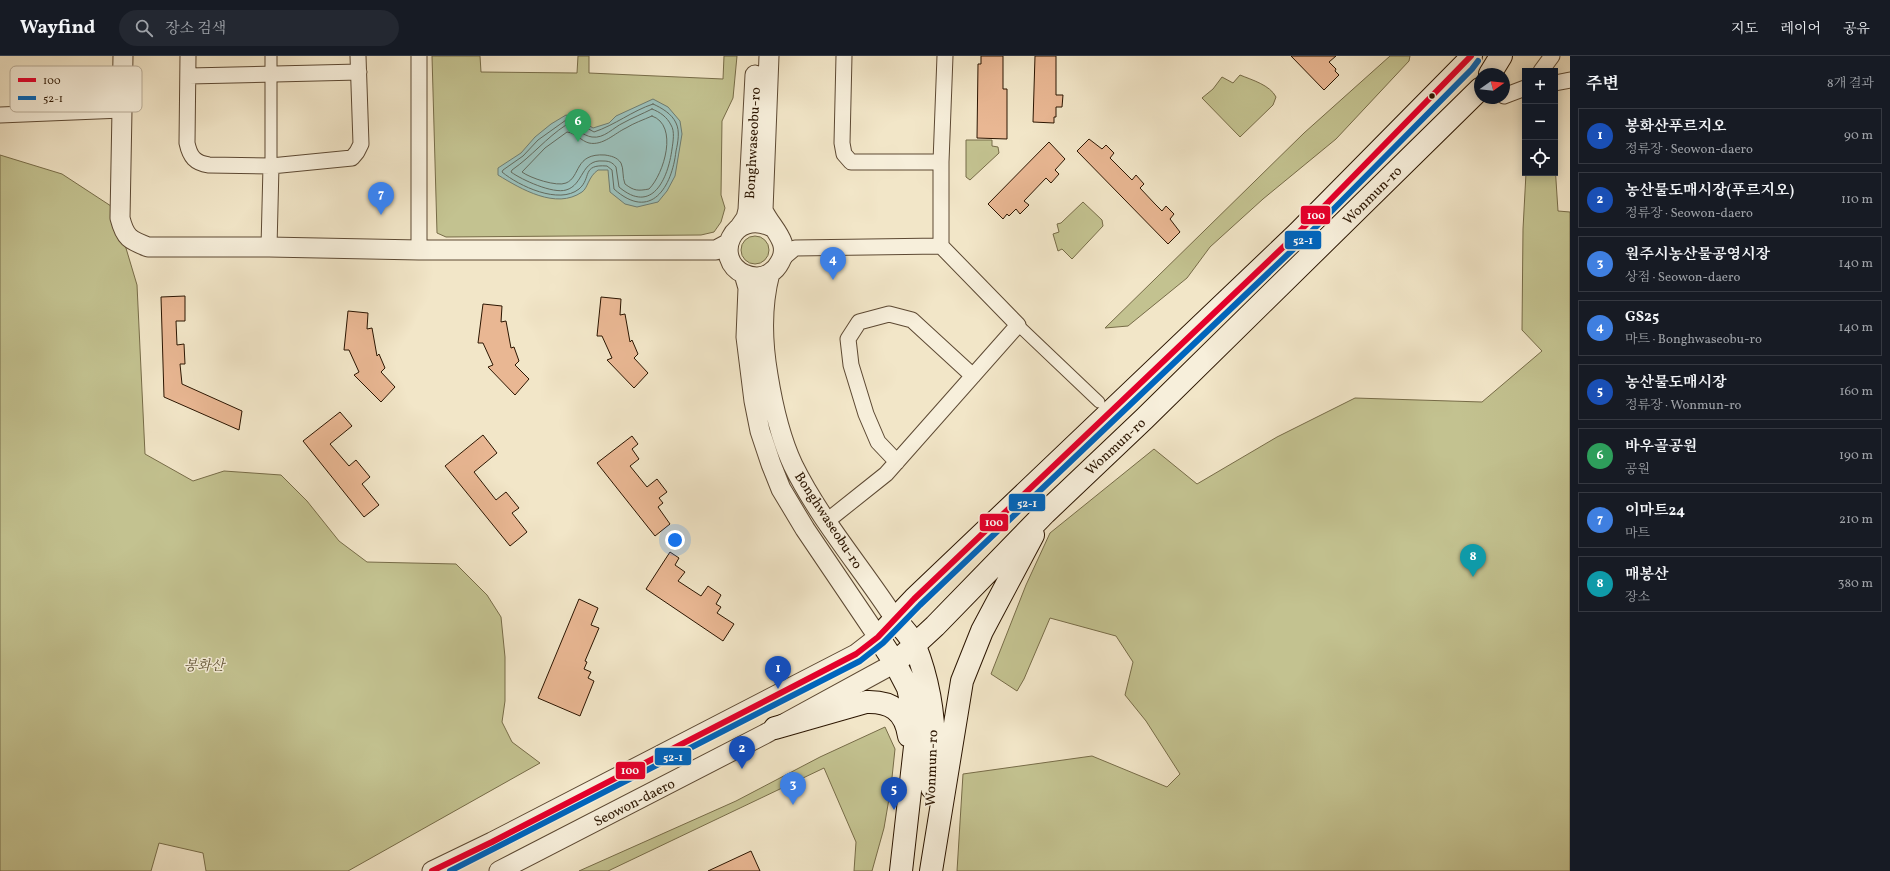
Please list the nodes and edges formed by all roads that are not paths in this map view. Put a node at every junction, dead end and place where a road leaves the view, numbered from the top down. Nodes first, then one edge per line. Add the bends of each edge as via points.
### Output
1 (123, 56) edge
2 (188, 56) edge
3 (272, 56) edge
4 (358, 56) edge
5 (419, 56) edge
6 (756, 56) edge
7 (769, 56) edge
8 (844, 56) edge
9 (945, 56) edge
10 (1471, 56) edge
11 (1501, 56) edge
12 (1552, 56) edge
13 (123, 66) edge
14 (1494, 68) edge
15 (1543, 68) edge
16 (359, 72) junction
17 (272, 74) junction
18 (188, 76) junction
19 (1570, 80) edge
20 (1558, 82) edge
21 (1522, 89) edge
22 (1510, 94) edge
23 (1474, 95) edge
24 (73, 112) edge
25 (122, 112) edge
26 (0, 115) edge
27 (941, 162) junction
28 (271, 166) junction
29 (775, 230) junction
30 (941, 246) junction
31 (269, 247) junction
32 (419, 250) junction
33 (732, 251) junction
34 (782, 260) junction
35 (1018, 325) junction
36 (973, 376) junction
37 (1099, 402) dead end
38 (897, 462) junction
39 (1045, 513) junction
40 (827, 521) junction
41 (895, 619) junction
42 (878, 637) junction
43 (915, 645) junction
44 (895, 663) junction
45 (775, 728) junction
46 (912, 768) junction
47 (432, 871) edge
48 (499, 871) edge
49 (901, 871) edge
50 (923, 871) edge
51 (931, 871) edge

1 - 13 street
2 - 18 street
3 - 17 street
4 - 16 street
5 - 32 street
6 - 33 street, Bonghwaseobu-ro via 748,210
7 - 29 street via 763,210
8 - 27 street via 842,143 844,154 851,162
9 - 27 street
10 - 41 main road, Wonmun-ro via 1298,233
11 - 14 main road
12 - 15 street
16 - 17 street
16 - 28 street via 361,144 352,158
17 - 18 street
17 - 28 street
18 - 28 street via 187,143 194,159 201,164 209,165
19 - 20 street
21 - 22 street
23 - 39 main road, Wonmun-ro
24 - 26 street
25 - 31 street via 120,218 124,231 132,241 148,247
27 - 30 street
28 - 31 street
29 - 33 street via 755,222 747,223
29 - 34 street via 782,241
30 - 34 street
30 - 35 street
31 - 32 street
32 - 33 street
33 - 34 street via 752,277 762,276
33 - 42 street, Bonghwaseobu-ro via 748,288 746,337 754,401 760,431 771,464 781,489 805,529
34 - 40 street, Bonghwaseobu-ro via 764,296 762,323 773,405 793,465
35 - 36 street
35 - 37 street
36 - 38 street
36 - 38 street via 912,320 889,314 859,322 848,339 851,365 866,414 878,442
38 - 40 street via 886,474
39 - 43 main road, Wonmun-ro
39 - 51 main road via 982,631 962,681
40 - 41 street, Bonghwaseobu-ro
41 - 42 main road, Wonmun-ro
41 - 43 main road
42 - 44 main road, Wonmun-ro
42 - 47 street, Seowon-daero via 856,654
43 - 44 main road
43 - 50 main road, Wonmun-ro via 926,682 935,736 934,774
44 - 45 street, Seowon-daero
44 - 46 main road, Wonmun-ro via 908,688 917,729
45 - 46 main road via 866,702 877,702 897,709 907,726
45 - 48 street, Seowon-daero
46 - 49 main road, Wonmun-ro

